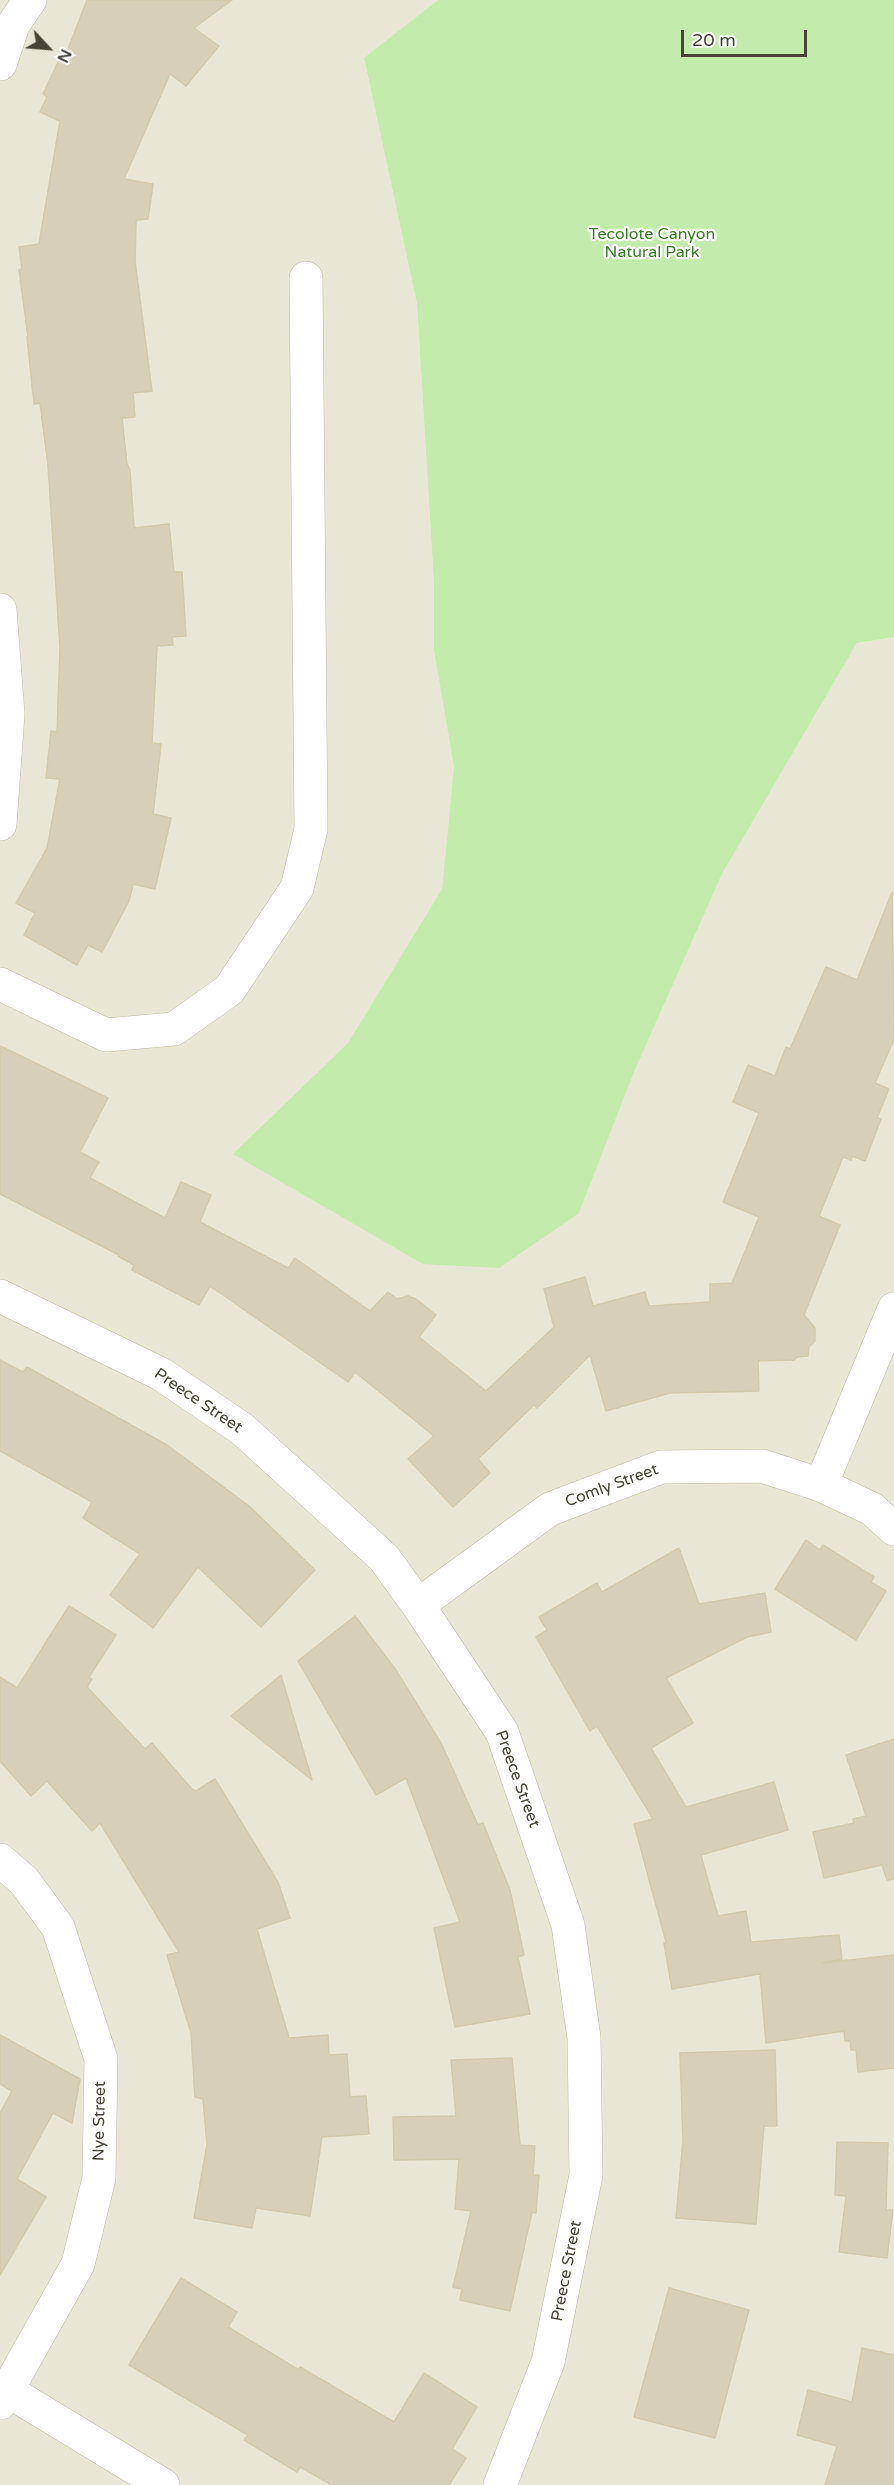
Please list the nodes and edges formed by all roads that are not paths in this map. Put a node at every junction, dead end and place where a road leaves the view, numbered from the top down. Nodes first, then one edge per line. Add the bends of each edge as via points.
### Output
1 (30, 0) edge
2 (0, 64) edge
3 (306, 278) dead end
4 (0, 610) edge
5 (4, 712) edge
6 (0, 824) edge
7 (0, 984) edge
8 (0, 1296) edge
9 (894, 1309) edge
10 (821, 1485) junction
11 (894, 1529) edge
12 (418, 1605) junction
13 (0, 1860) edge
14 (2, 2393) edge
15 (163, 2485) edge
16 (500, 2485) edge

1 - 2 street via 13,25
3 - 7 street via 311,829 297,888 229,990 174,1029 106,1035
4 - 5 street
5 - 6 street
8 - 12 street, Preece Street via 161,1374 242,1429 384,1558
9 - 10 street
10 - 11 street, Comly Street via 872,1509
10 - 12 street, Comly Street via 762,1466 661,1467 550,1509
12 - 16 street, Preece Street via 502,1732 568,1925 584,2038 586,2175 548,2362
13 - 14 street, Nye Street via 24,1881 58,1927 101,2059 99,2178 78,2264
14 - 15 street

